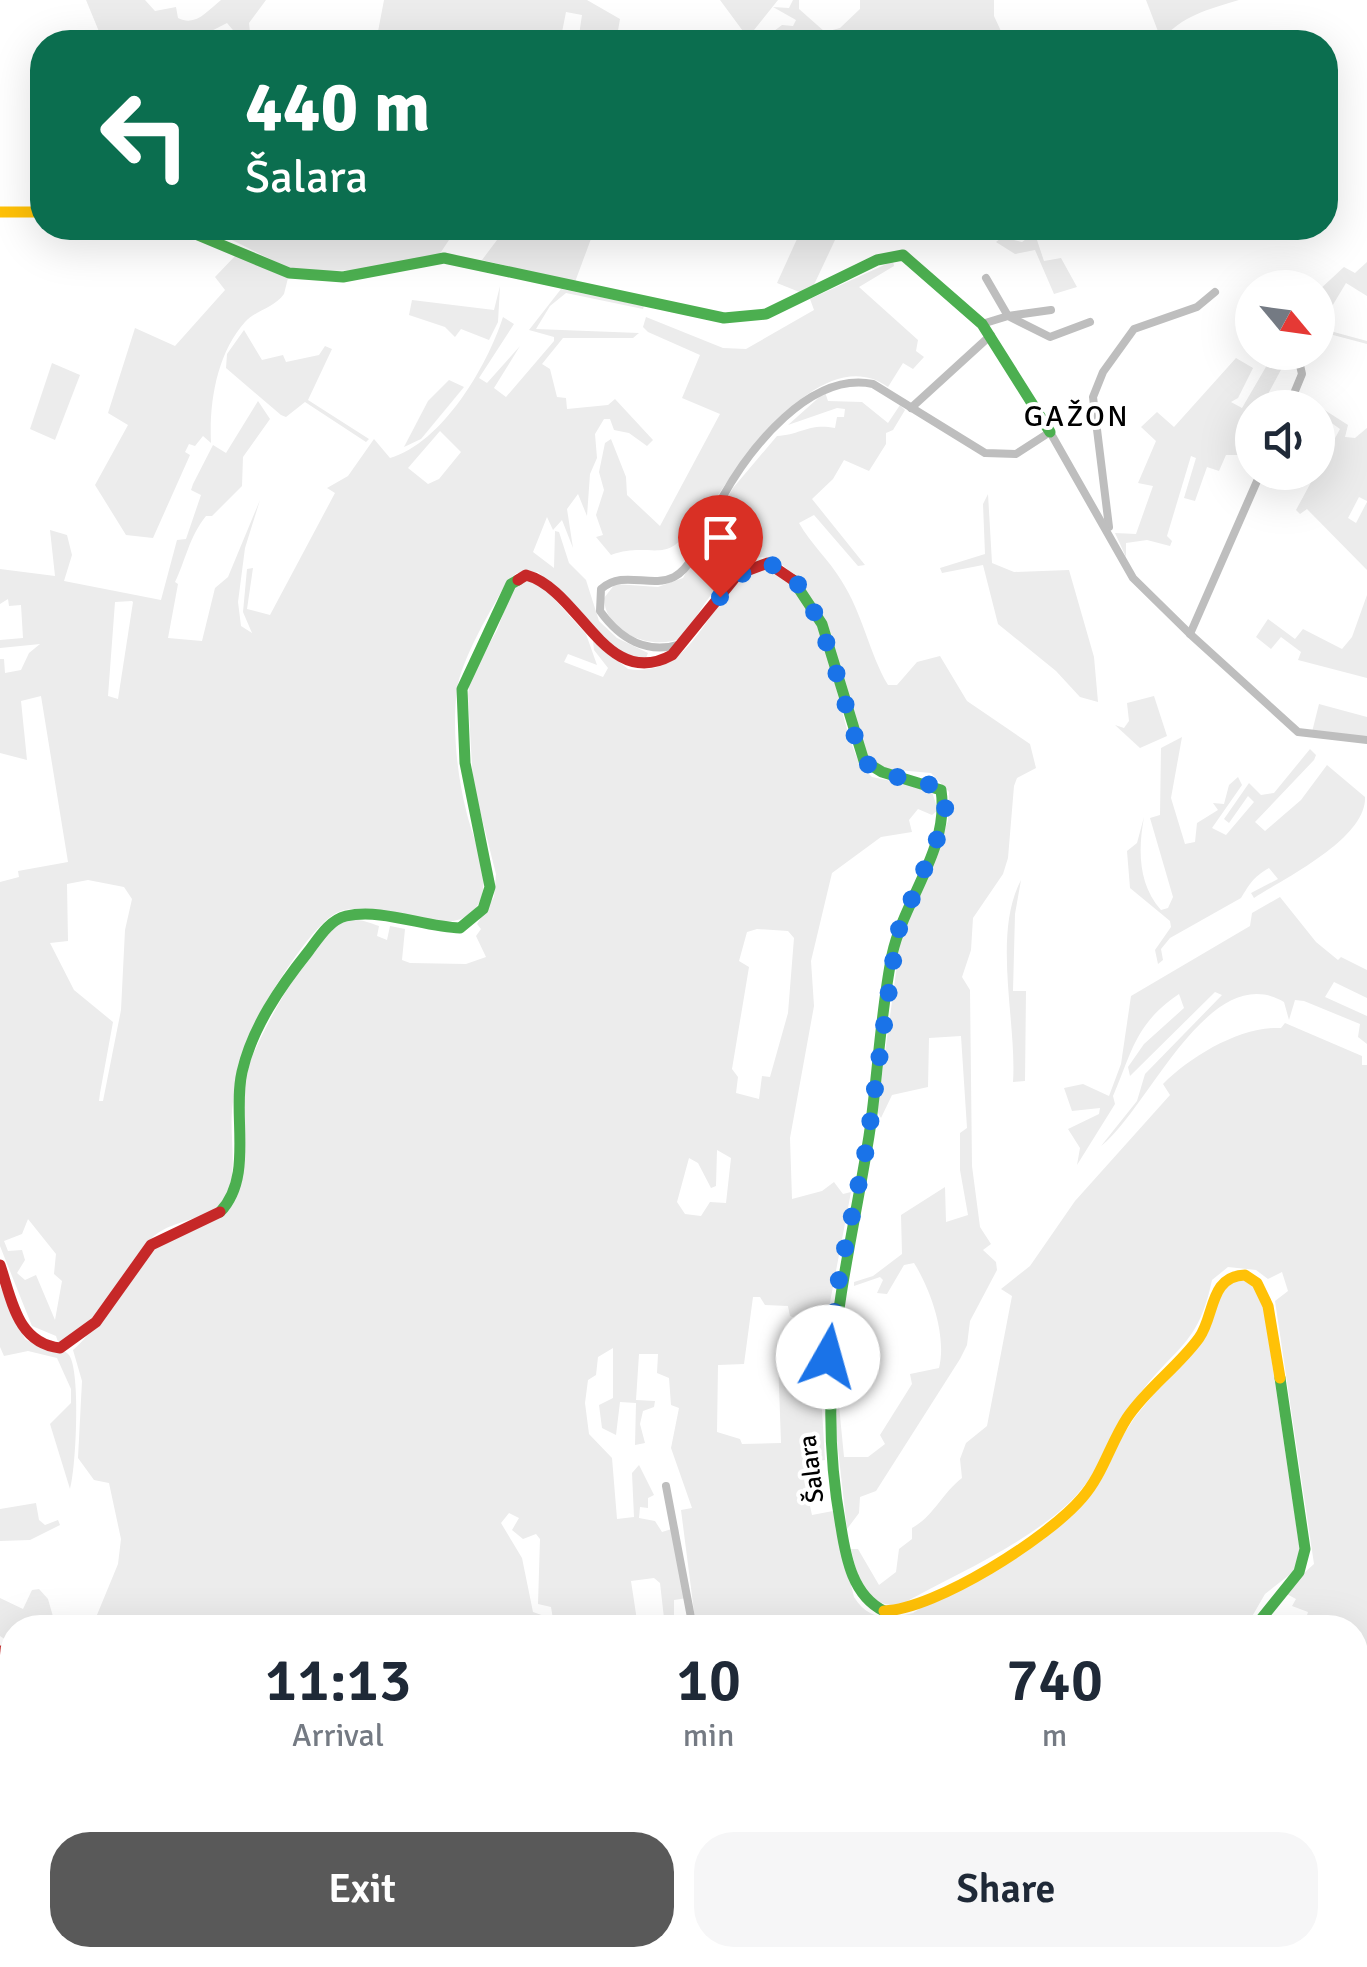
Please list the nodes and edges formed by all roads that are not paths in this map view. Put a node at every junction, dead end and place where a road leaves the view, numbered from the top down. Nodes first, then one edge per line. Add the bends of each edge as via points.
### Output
1 (0, 212) edge
2 (30, 212) edge
3 (209, 240) edge
4 (986, 278) dead end
5 (1215, 292) dead end
6 (1051, 310) dead end
7 (1008, 316) junction
8 (1090, 322) dead end
9 (982, 324) junction
10 (991, 335) junction
11 (911, 408) junction
12 (1050, 432) junction
13 (1252, 490) edge
14 (1110, 531) junction
15 (1190, 634) junction
16 (686, 642) junction
17 (1367, 740) edge
18 (0, 1265) edge
19 (666, 1486) dead end
20 (691, 1615) edge
21 (1261, 1615) edge

1 - 2 street
3 - 9 street via 289,273 344,276 444,258 724,318 766,314 877,260 903,255
4 - 7 street
5 - 14 street via 1197,308 1134,329 1103,372 1093,398
6 - 7 street
7 - 8 street via 1050,337
7 - 9 street
9 - 10 street
10 - 11 street
10 - 12 street
11 - 12 street via 985,453 1016,454
11 - 16 street via 874,384 826,388 753,453 685,568 658,581 627,578 600,589 600,611 631,641 666,649
12 - 14 street
13 - 15 street
14 - 15 street via 1132,578
15 - 17 street via 1298,732
16 - 18 street via 654,664 626,663 544,580 526,576 511,584 462,689 465,763 490,887 483,908 460,928 359,914 334,920 280,988 245,1062 231,1200 212,1218 164,1232 77,1342 44,1344 25,1330
16 - 21 street, Šalara via 738,574 768,563 783,570 817,614 864,761 876,772 924,780 941,790 946,805 897,934 867,1145 831,1325 825,1390 835,1491 856,1587 882,1611 901,1609 1039,1537 1097,1480 1128,1417 1202,1336 1220,1284 1249,1276 1261,1284 1270,1314 1305,1549 1300,1575
19 - 20 street

